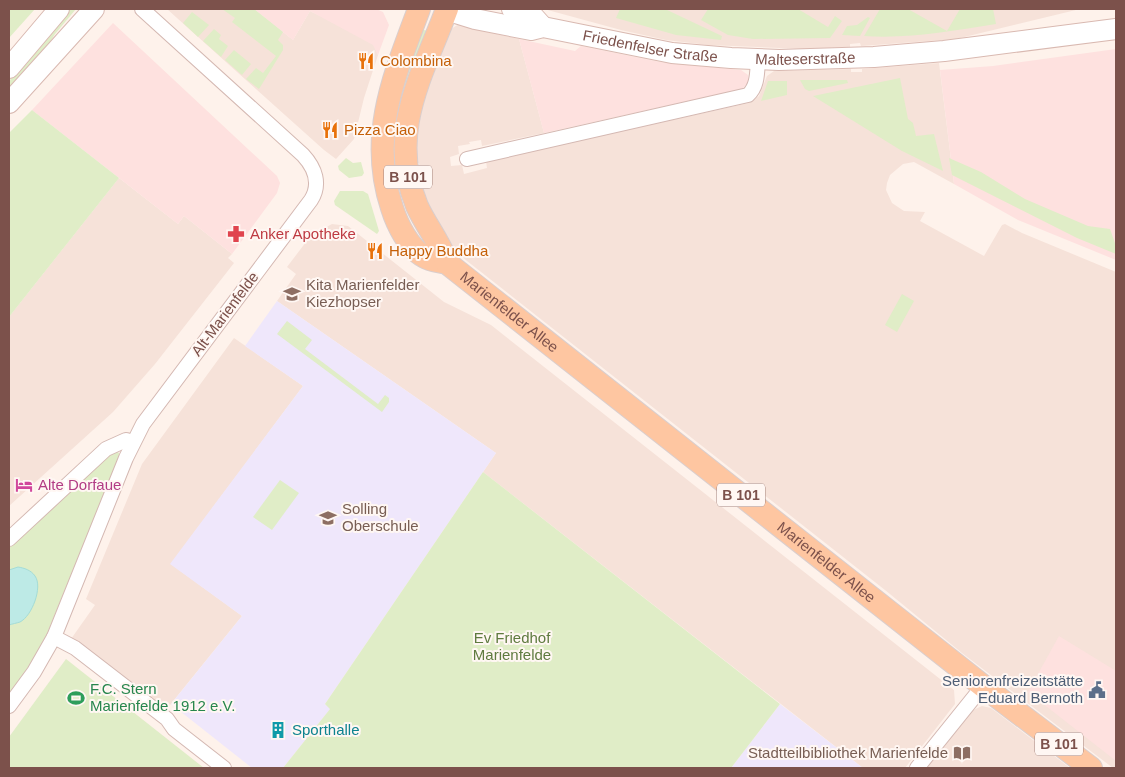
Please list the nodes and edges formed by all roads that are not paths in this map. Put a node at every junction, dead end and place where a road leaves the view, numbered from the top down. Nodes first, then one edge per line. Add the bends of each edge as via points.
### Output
1 (58, 9) edge
2 (94, 9) edge
3 (142, 9) edge
4 (419, 9) edge
5 (445, 9) edge
6 (512, 9) edge
7 (543, 27) junction
8 (1116, 29) edge
9 (758, 60) junction
10 (9, 68) edge
11 (9, 103) edge
12 (467, 159) dead end
13 (447, 263) junction
14 (133, 442) junction
15 (9, 539) edge
16 (54, 637) junction
17 (983, 686) junction
18 (9, 706) edge
19 (224, 768) edge
20 (918, 768) edge
21 (1091, 768) edge

1 - 10 main road
2 - 11 main road
3 - 14 street, Alt-Marienfelde via 303,155 315,173 317,185 312,200 142,424
4 - 13 main road, Marienfelder Allee / B 101 via 390,92 383,134 383,173 404,236 426,258
5 - 7 main road, Friedenfelser Straße via 475,19 531,30
5 - 13 main road, Marienfelder Allee / B 101 via 412,99 405,144 409,179 417,206 442,248
6 - 7 main road, Friedenfelser Straße via 534,17
7 - 9 main road, Friedenfelser Straße via 672,53
8 - 9 main road, Malteserstraße via 933,52
9 - 12 street, Malteserstraße via 756,81 748,95
13 - 17 main road, Marienfelder Allee / B 101
14 - 15 street via 126,440 106,449
14 - 16 street, Alt-Marienfelde
16 - 18 street, Alt-Marienfelde
16 - 19 street via 75,648
17 - 20 street
17 - 21 main road, Marienfelder Allee / B 101

